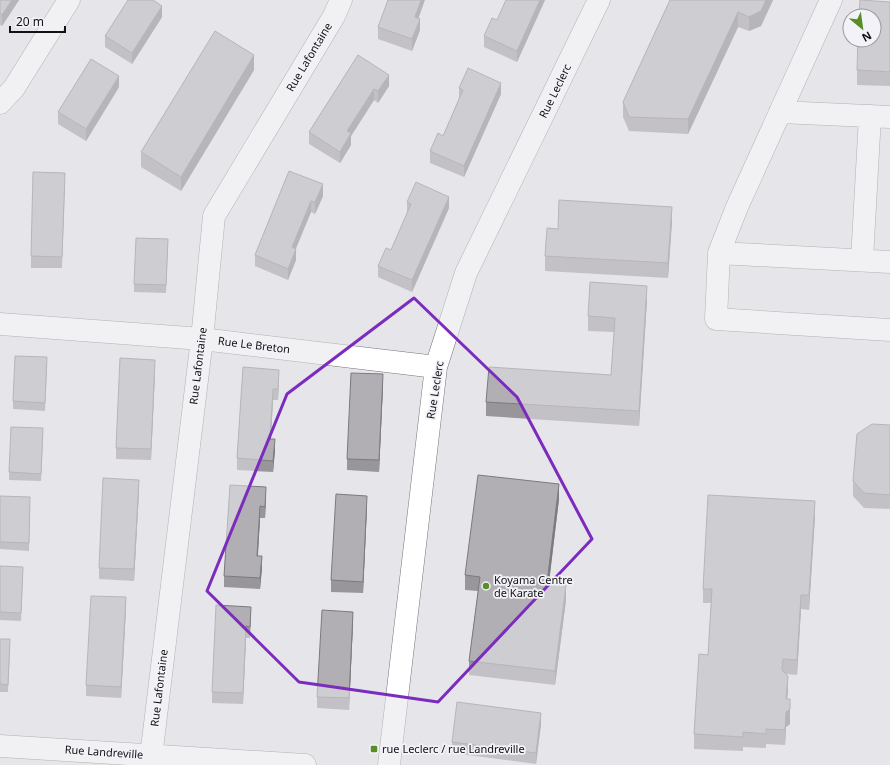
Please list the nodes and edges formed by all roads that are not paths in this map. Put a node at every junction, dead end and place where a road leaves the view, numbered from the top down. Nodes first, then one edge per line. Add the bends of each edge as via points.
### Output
1 (69, 0) edge
2 (340, 0) edge
3 (599, 0) edge
4 (831, 0) edge
5 (0, 103) edge
6 (780, 112) junction
7 (880, 116) edge
8 (719, 253) junction
9 (862, 260) junction
10 (890, 262) edge
11 (0, 324) edge
12 (890, 330) edge
13 (202, 339) junction
14 (436, 367) junction
15 (0, 746) edge
16 (151, 760) edge
17 (304, 765) edge
18 (389, 765) edge

1 - 5 street via 14,88
2 - 13 street, Rue Lafontaine via 334,16 214,216
3 - 14 street, Rue Leclerc via 466,273
4 - 6 street
6 - 7 street
6 - 8 street
7 - 9 street
8 - 9 street
8 - 12 street via 716,319
9 - 10 street
11 - 13 street, Rue Le Breton
13 - 14 street, Rue Le Breton
13 - 16 street, Rue Lafontaine
14 - 18 street, Rue Leclerc
15 - 16 street, Rue Landreville
16 - 17 street, Rue Landreville

